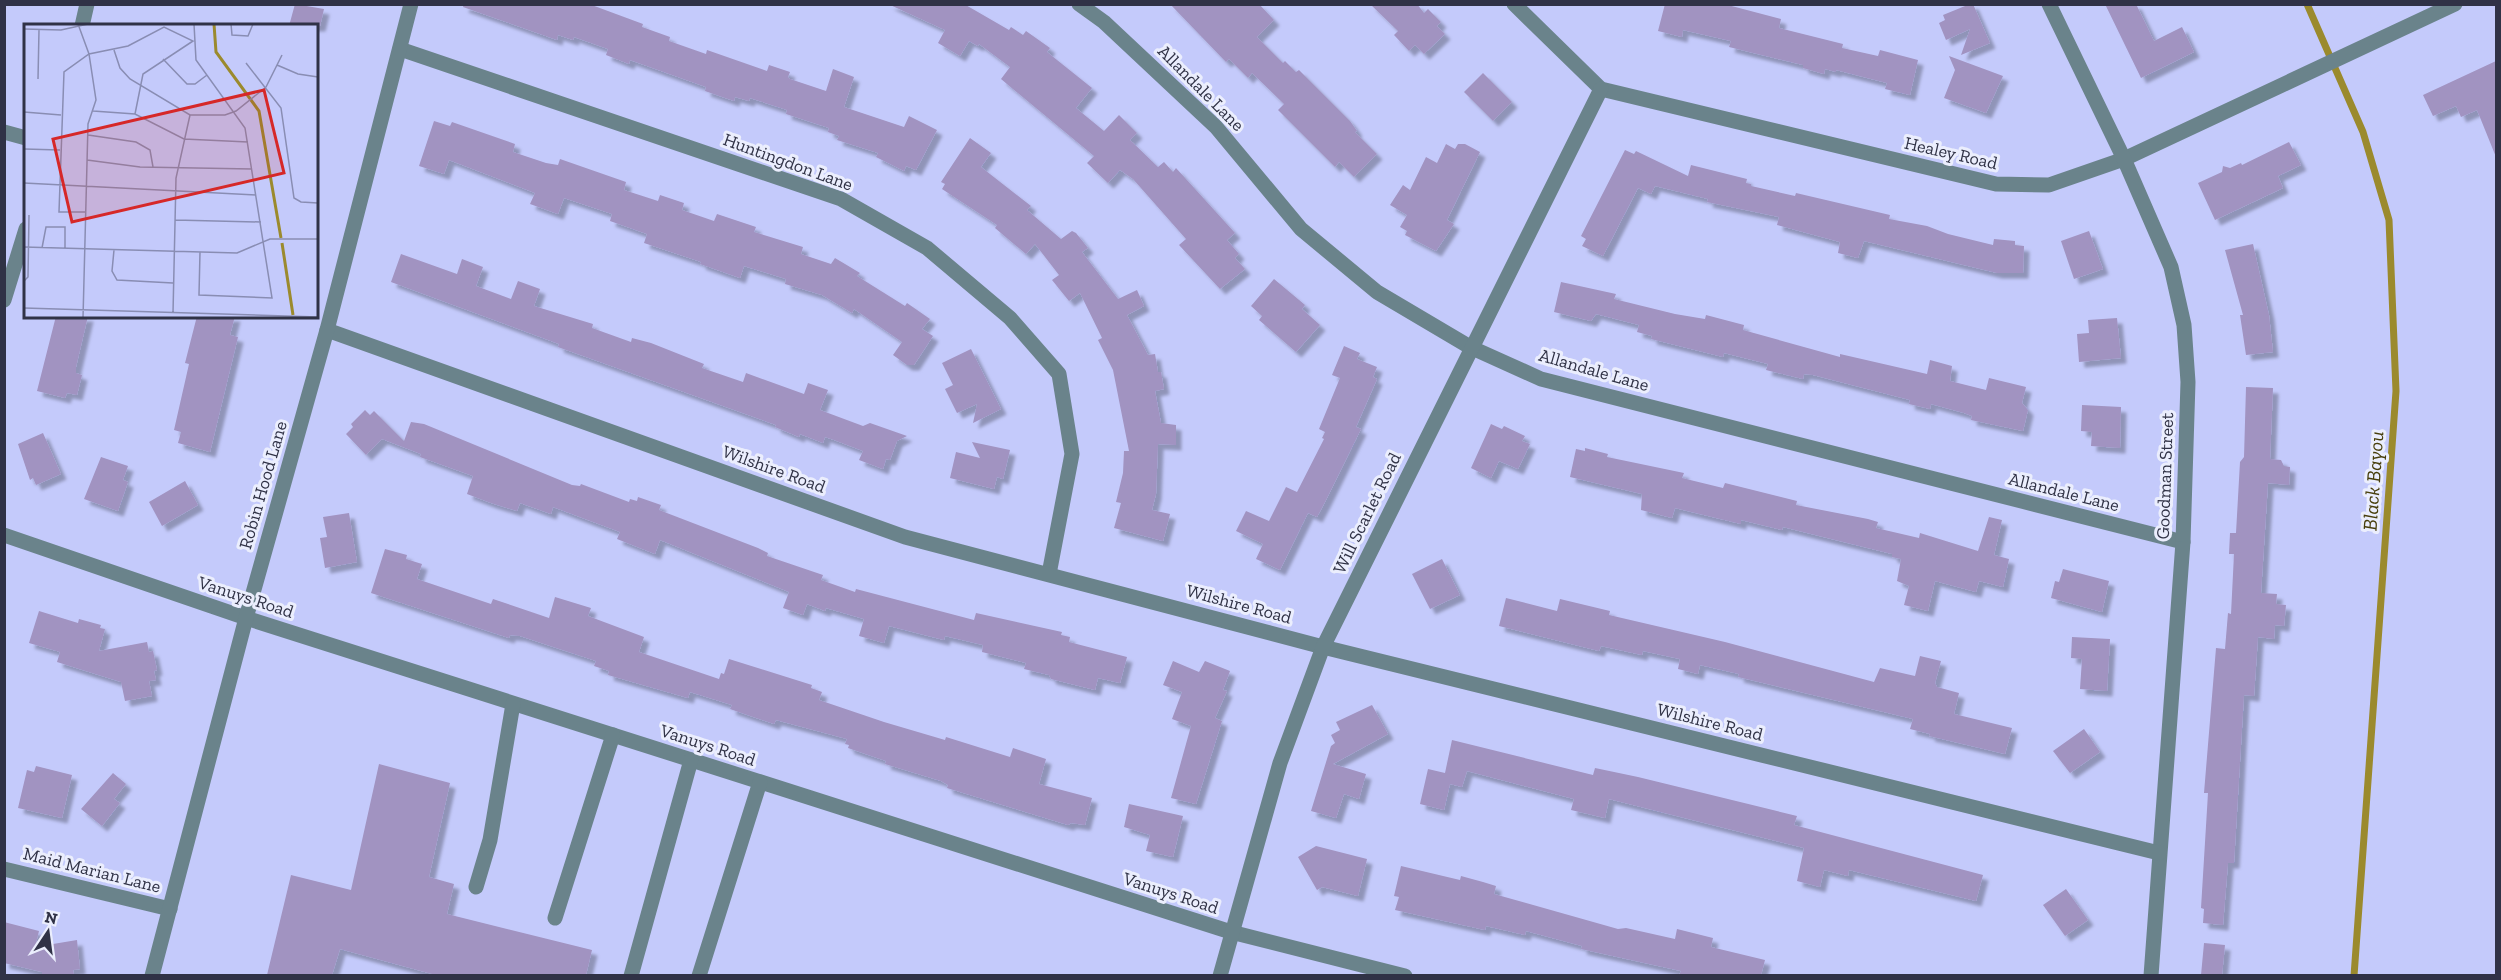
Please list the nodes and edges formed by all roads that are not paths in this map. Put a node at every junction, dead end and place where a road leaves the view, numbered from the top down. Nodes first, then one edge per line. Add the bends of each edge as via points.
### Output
1 (87, 4) edge
2 (411, 4) edge
3 (1079, 4) edge
4 (1514, 4) edge
5 (2049, 4) edge
6 (2455, 4) edge
7 (82, 24) edge
8 (400, 50) junction
9 (1600, 88) junction
10 (4, 132) edge
11 (24, 137) edge
12 (2124, 159) junction
13 (24, 235) edge
14 (4, 300) edge
15 (327, 330) junction
16 (1470, 347) junction
17 (4, 535) edge
18 (2183, 542) junction
19 (1049, 574) junction
20 (246, 618) junction
21 (1323, 647) junction
22 (513, 704) junction
23 (613, 735) junction
24 (692, 760) junction
25 (760, 782) junction
26 (2159, 853) junction
27 (4, 869) edge
28 (476, 887) dead end
29 (170, 909) junction
30 (555, 918) dead end
31 (1231, 932) junction
32 (152, 975) edge
33 (631, 975) edge
34 (699, 975) edge
35 (1220, 975) edge
36 (1405, 975) edge
37 (2151, 975) edge

1 - 7 street
2 - 8 street, Robin Hood Lane
3 - 16 street, Allandale Lane via 1104,22 1216,127 1301,229 1377,292
4 - 9 street
5 - 12 street, Goodman Street
6 - 12 street, Healey Road
8 - 15 street, Robin Hood Lane
8 - 19 street, Huntingdon Lane via 841,199 927,248 1010,318 1059,374 1072,454
9 - 12 street, Healey Road via 1996,184 2049,185
9 - 16 street, Will Scarlet Road
10 - 11 street
12 - 18 street, Goodman Street via 2170,267 2184,325 2188,382
13 - 14 street
15 - 19 street, Wilshire Road via 905,537
15 - 20 street, Robin Hood Lane
16 - 18 street, Allandale Lane via 1541,379
16 - 21 street, Will Scarlet Road
17 - 20 street, Vanuys Road
18 - 26 street, Goodman Street
19 - 21 street, Wilshire Road
20 - 22 street, Vanuys Road
20 - 29 street, Robin Hood Lane
21 - 26 street, Wilshire Road
21 - 31 street, Will Scarlet Road via 1280,764
22 - 23 street, Vanuys Road
22 - 28 street via 490,840
23 - 24 street, Vanuys Road
23 - 30 street
24 - 25 street, Vanuys Road
24 - 33 street
25 - 31 street, Vanuys Road
25 - 34 street
26 - 37 street, Goodman Street
27 - 29 street, Maid Marian Lane
29 - 32 street, Robin Hood Lane
31 - 35 street, Will Scarlet Road
31 - 36 street, Vanuys Road

